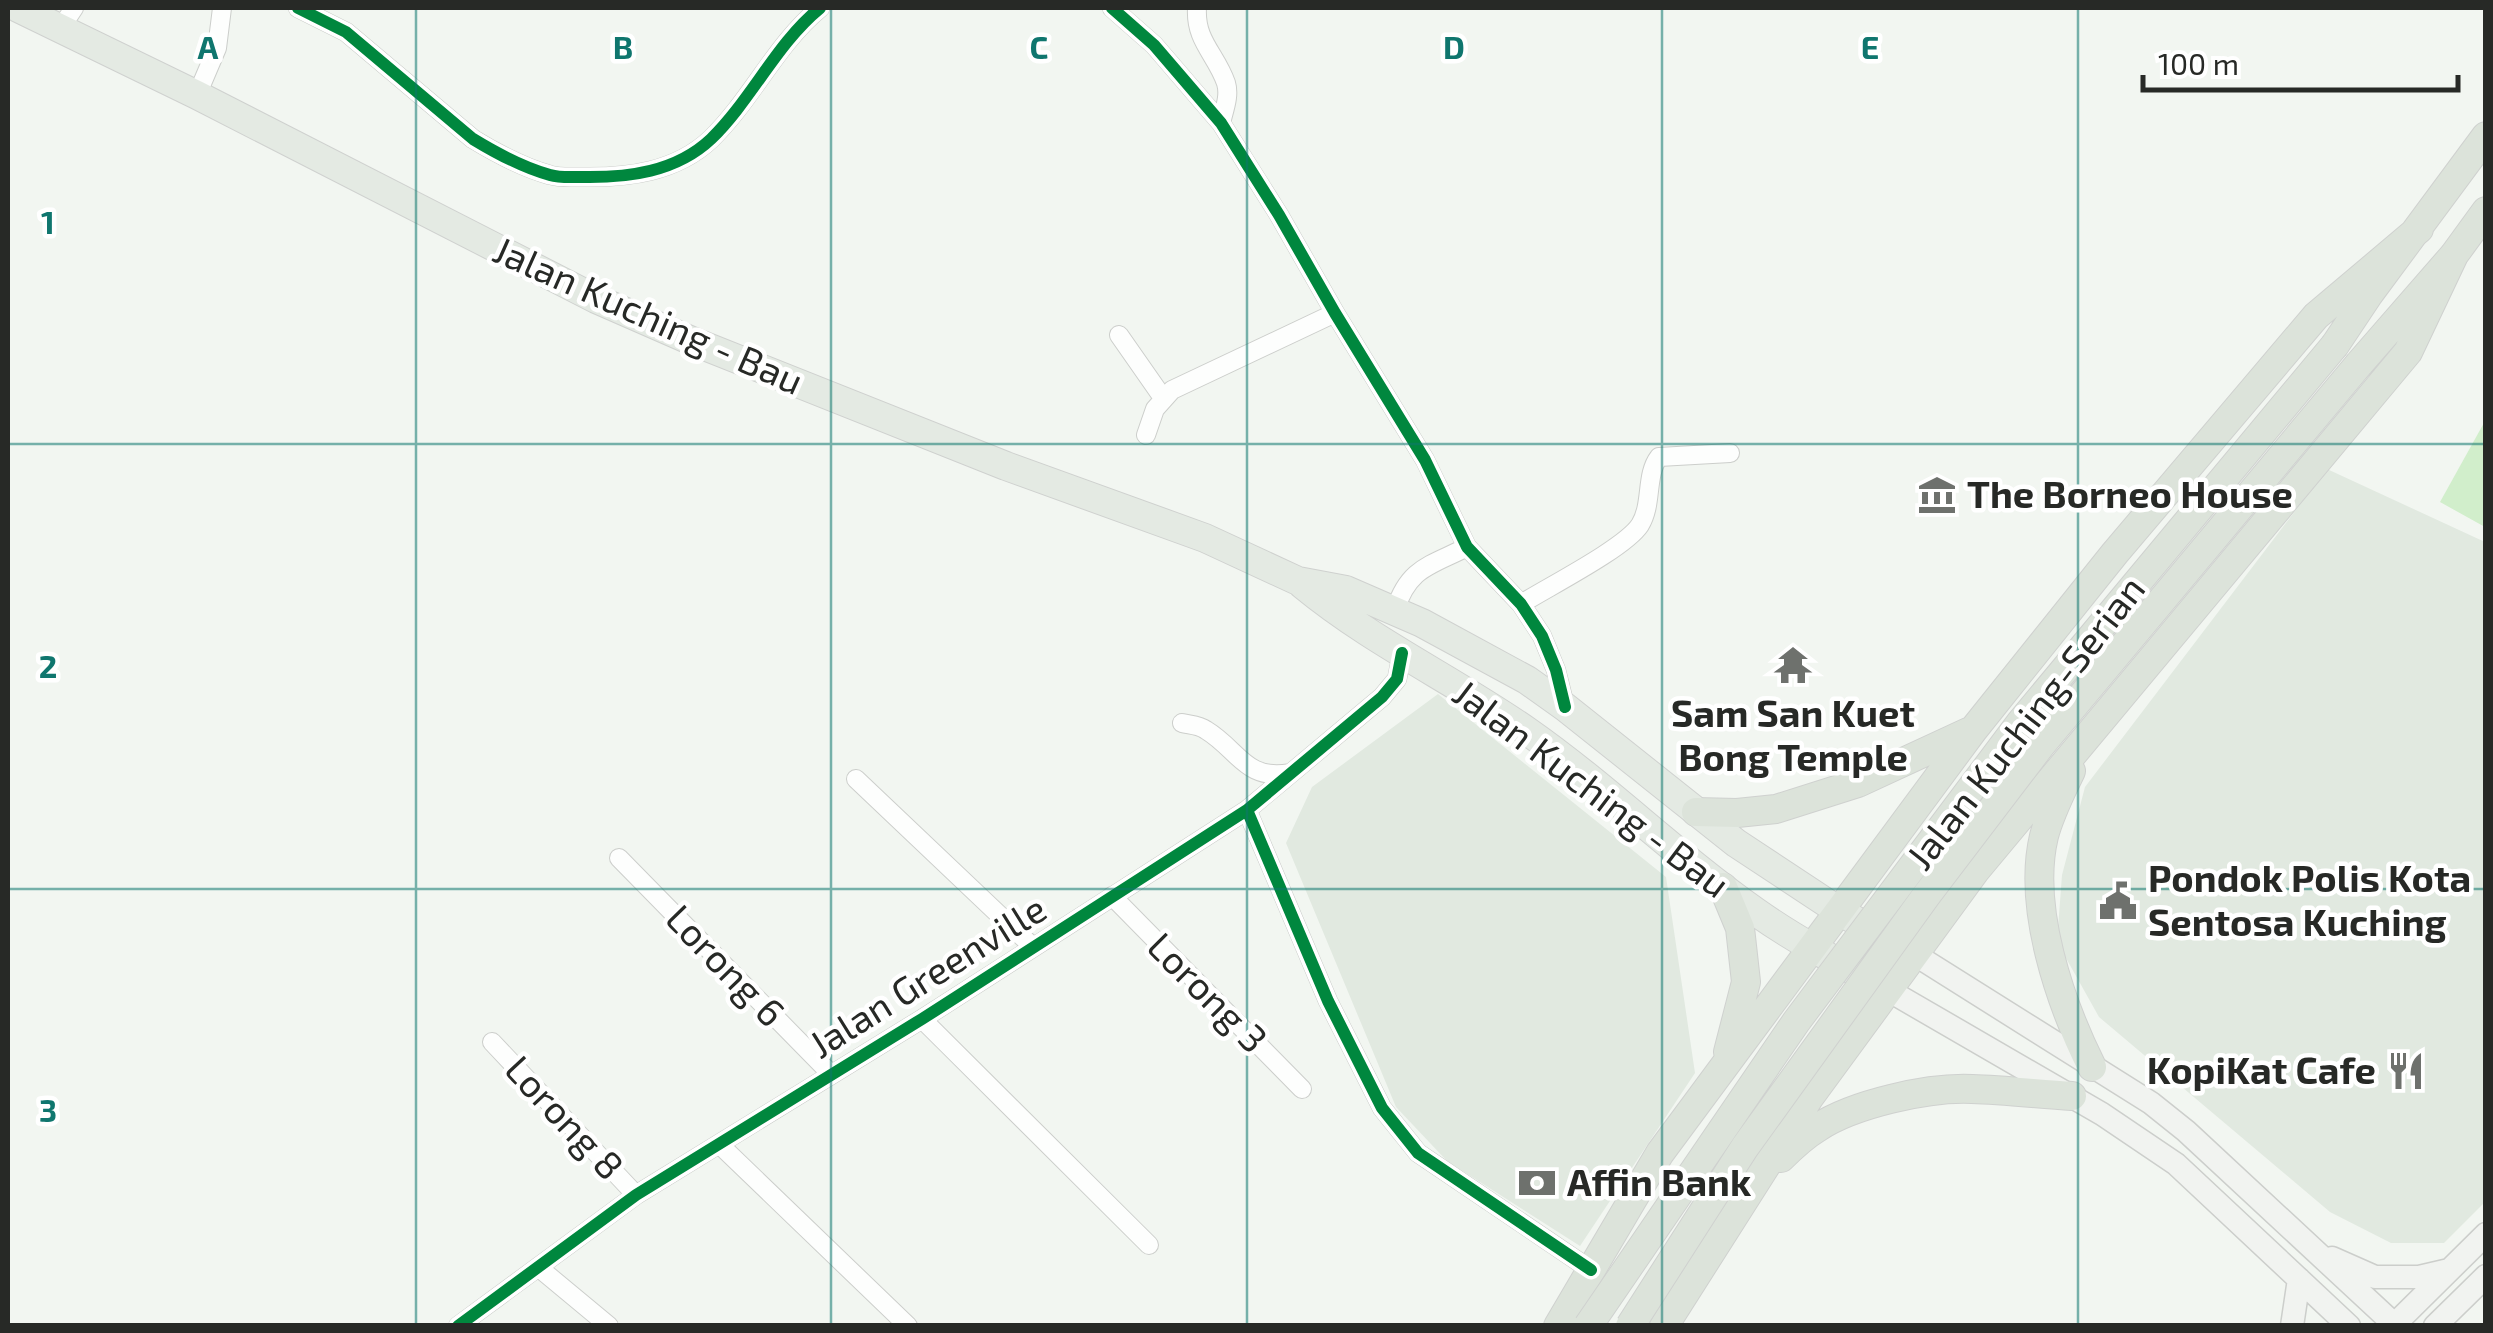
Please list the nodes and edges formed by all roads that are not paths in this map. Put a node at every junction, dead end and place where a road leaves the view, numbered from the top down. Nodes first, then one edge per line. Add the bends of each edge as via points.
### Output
1 (18, 8) edge
2 (222, 8) edge
3 (298, 8) edge
4 (820, 8) edge
5 (1112, 8) edge
6 (1197, 8) edge
7 (67, 18) edge
8 (198, 95) junction
9 (1221, 123) junction
10 (2486, 136) edge
11 (2486, 210) edge
12 (2419, 229) junction
13 (2454, 255) junction
14 (1335, 313) junction
15 (1120, 334) dead end
16 (1164, 398) junction
17 (1146, 436) dead end
18 (1730, 453) dead end
19 (1468, 547) junction
20 (1298, 581) junction
21 (1521, 604) junction
22 (1394, 610) junction
23 (1402, 653) junction
24 (1565, 707) junction
25 (1182, 724) dead end
26 (1974, 729) junction
27 (2086, 738) junction
28 (1291, 773) junction
29 (856, 779) dead end
30 (1247, 810) junction
31 (1696, 812) junction
32 (619, 858) dead end
33 (1724, 887) junction
34 (1112, 896) junction
35 (1839, 911) junction
36 (1033, 947) junction
37 (1812, 948) junction
38 (1914, 954) junction
39 (1888, 990) junction
40 (922, 1018) junction
41 (492, 1042) dead end
42 (2092, 1067) junction
43 (1723, 1068) junction
44 (831, 1074) junction
45 (1302, 1090) dead end
46 (2072, 1096) junction
47 (720, 1144) junction
48 (1754, 1185) junction
49 (636, 1194) junction
50 (2486, 1234) edge
51 (1149, 1246) dead end
52 (2315, 1250) junction
53 (538, 1267) junction
54 (1590, 1270) junction
55 (2449, 1270) junction
56 (2486, 1276) edge
57 (2299, 1279) junction
58 (2395, 1325) edge
59 (458, 1326) edge
60 (609, 1326) edge
61 (908, 1326) edge
62 (1558, 1326) edge
63 (1588, 1326) edge
64 (1630, 1326) edge
65 (1664, 1326) edge
66 (2292, 1326) edge
67 (2349, 1326) edge
68 (2435, 1326) edge

1 - 7 main road, Jalan Kuching - Bau
2 - 8 street via 217,48
3 - 4 street via 346,32 496,153 552,176 607,178 687,158 712,138
5 - 9 street via 1154,45
6 - 9 street via 1202,41 1226,84
7 - 8 main road, Jalan Kuching - Bau
8 - 20 main road, Jalan Kuching - Bau via 596,299 1006,466 1205,538
9 - 14 street
10 - 12 highway, Jalan Kuching-Serian
11 - 13 highway, Jalan Kuching-Serian
12 - 26 highway via 2316,316
12 - 63 highway, Jalan Kuching-Serian, bridge via 2335,345 2021,722 1796,1022
13 - 27 highway via 2408,352
13 - 64 highway, Jalan Kuching-Serian, bridge via 2041,745 1745,1147
14 - 16 street
14 - 19 street via 1426,460
15 - 16 street
16 - 17 street
18 - 21 street via 1659,457 1639,527
19 - 21 street
19 - 22 street via 1412,576
20 - 22 main road, Jalan Kuching - Bau via 1346,590
20 - 23 main road, Jalan Kuching - Bau
21 - 24 street via 1542,636
22 - 24 main road, Jalan Kuching - Bau
23 - 28 street, Jalan Greenville via 1397,678 1382,697
23 - 33 main road, Jalan Kuching - Bau via 1556,752
24 - 31 main road, Jalan Kuching - Bau
25 - 28 street via 1203,727 1244,764 1270,776
26 - 31 highway via 1858,783 1776,809
26 - 35 highway
27 - 38 highway
27 - 42 highway via 2051,814 2040,875 2046,947
28 - 30 street, Jalan Greenville
29 - 36 street
30 - 34 street, Jalan Greenville
30 - 54 street via 1328,1001 1382,1108 1418,1153
31 - 35 main road, Jalan Kuching - Bau
32 - 44 street, Lorong 6
33 - 37 main road, Jalan Kuching - Bau
33 - 43 highway via 1740,928 1746,982
34 - 36 street, Jalan Greenville
34 - 45 street, Lorong 3
35 - 37 highway
35 - 38 main road, Jalan Kuching - Bau
36 - 40 street, Jalan Greenville
37 - 39 main road, Jalan Kuching - Bau
37 - 43 highway
38 - 39 highway
38 - 42 main road
39 - 46 main road
39 - 48 highway
40 - 44 street, Jalan Greenville
40 - 51 street
41 - 49 street, Lorong 8
42 - 52 main road via 2186,1131
43 - 54 highway via 1660,1153
44 - 47 street, Jalan Greenville
46 - 48 highway via 1972,1089 1900,1097 1819,1126
46 - 57 main road via 2176,1164
47 - 49 street, Jalan Greenville
47 - 61 street
48 - 65 highway
49 - 53 street, Jalan Greenville
50 - 55 main road
52 - 55 main road via 2375,1277 2419,1278
52 - 58 main road
53 - 59 street, Jalan Greenville
53 - 60 street
54 - 62 highway
55 - 58 main road
56 - 68 main road
57 - 66 main road
57 - 67 main road

